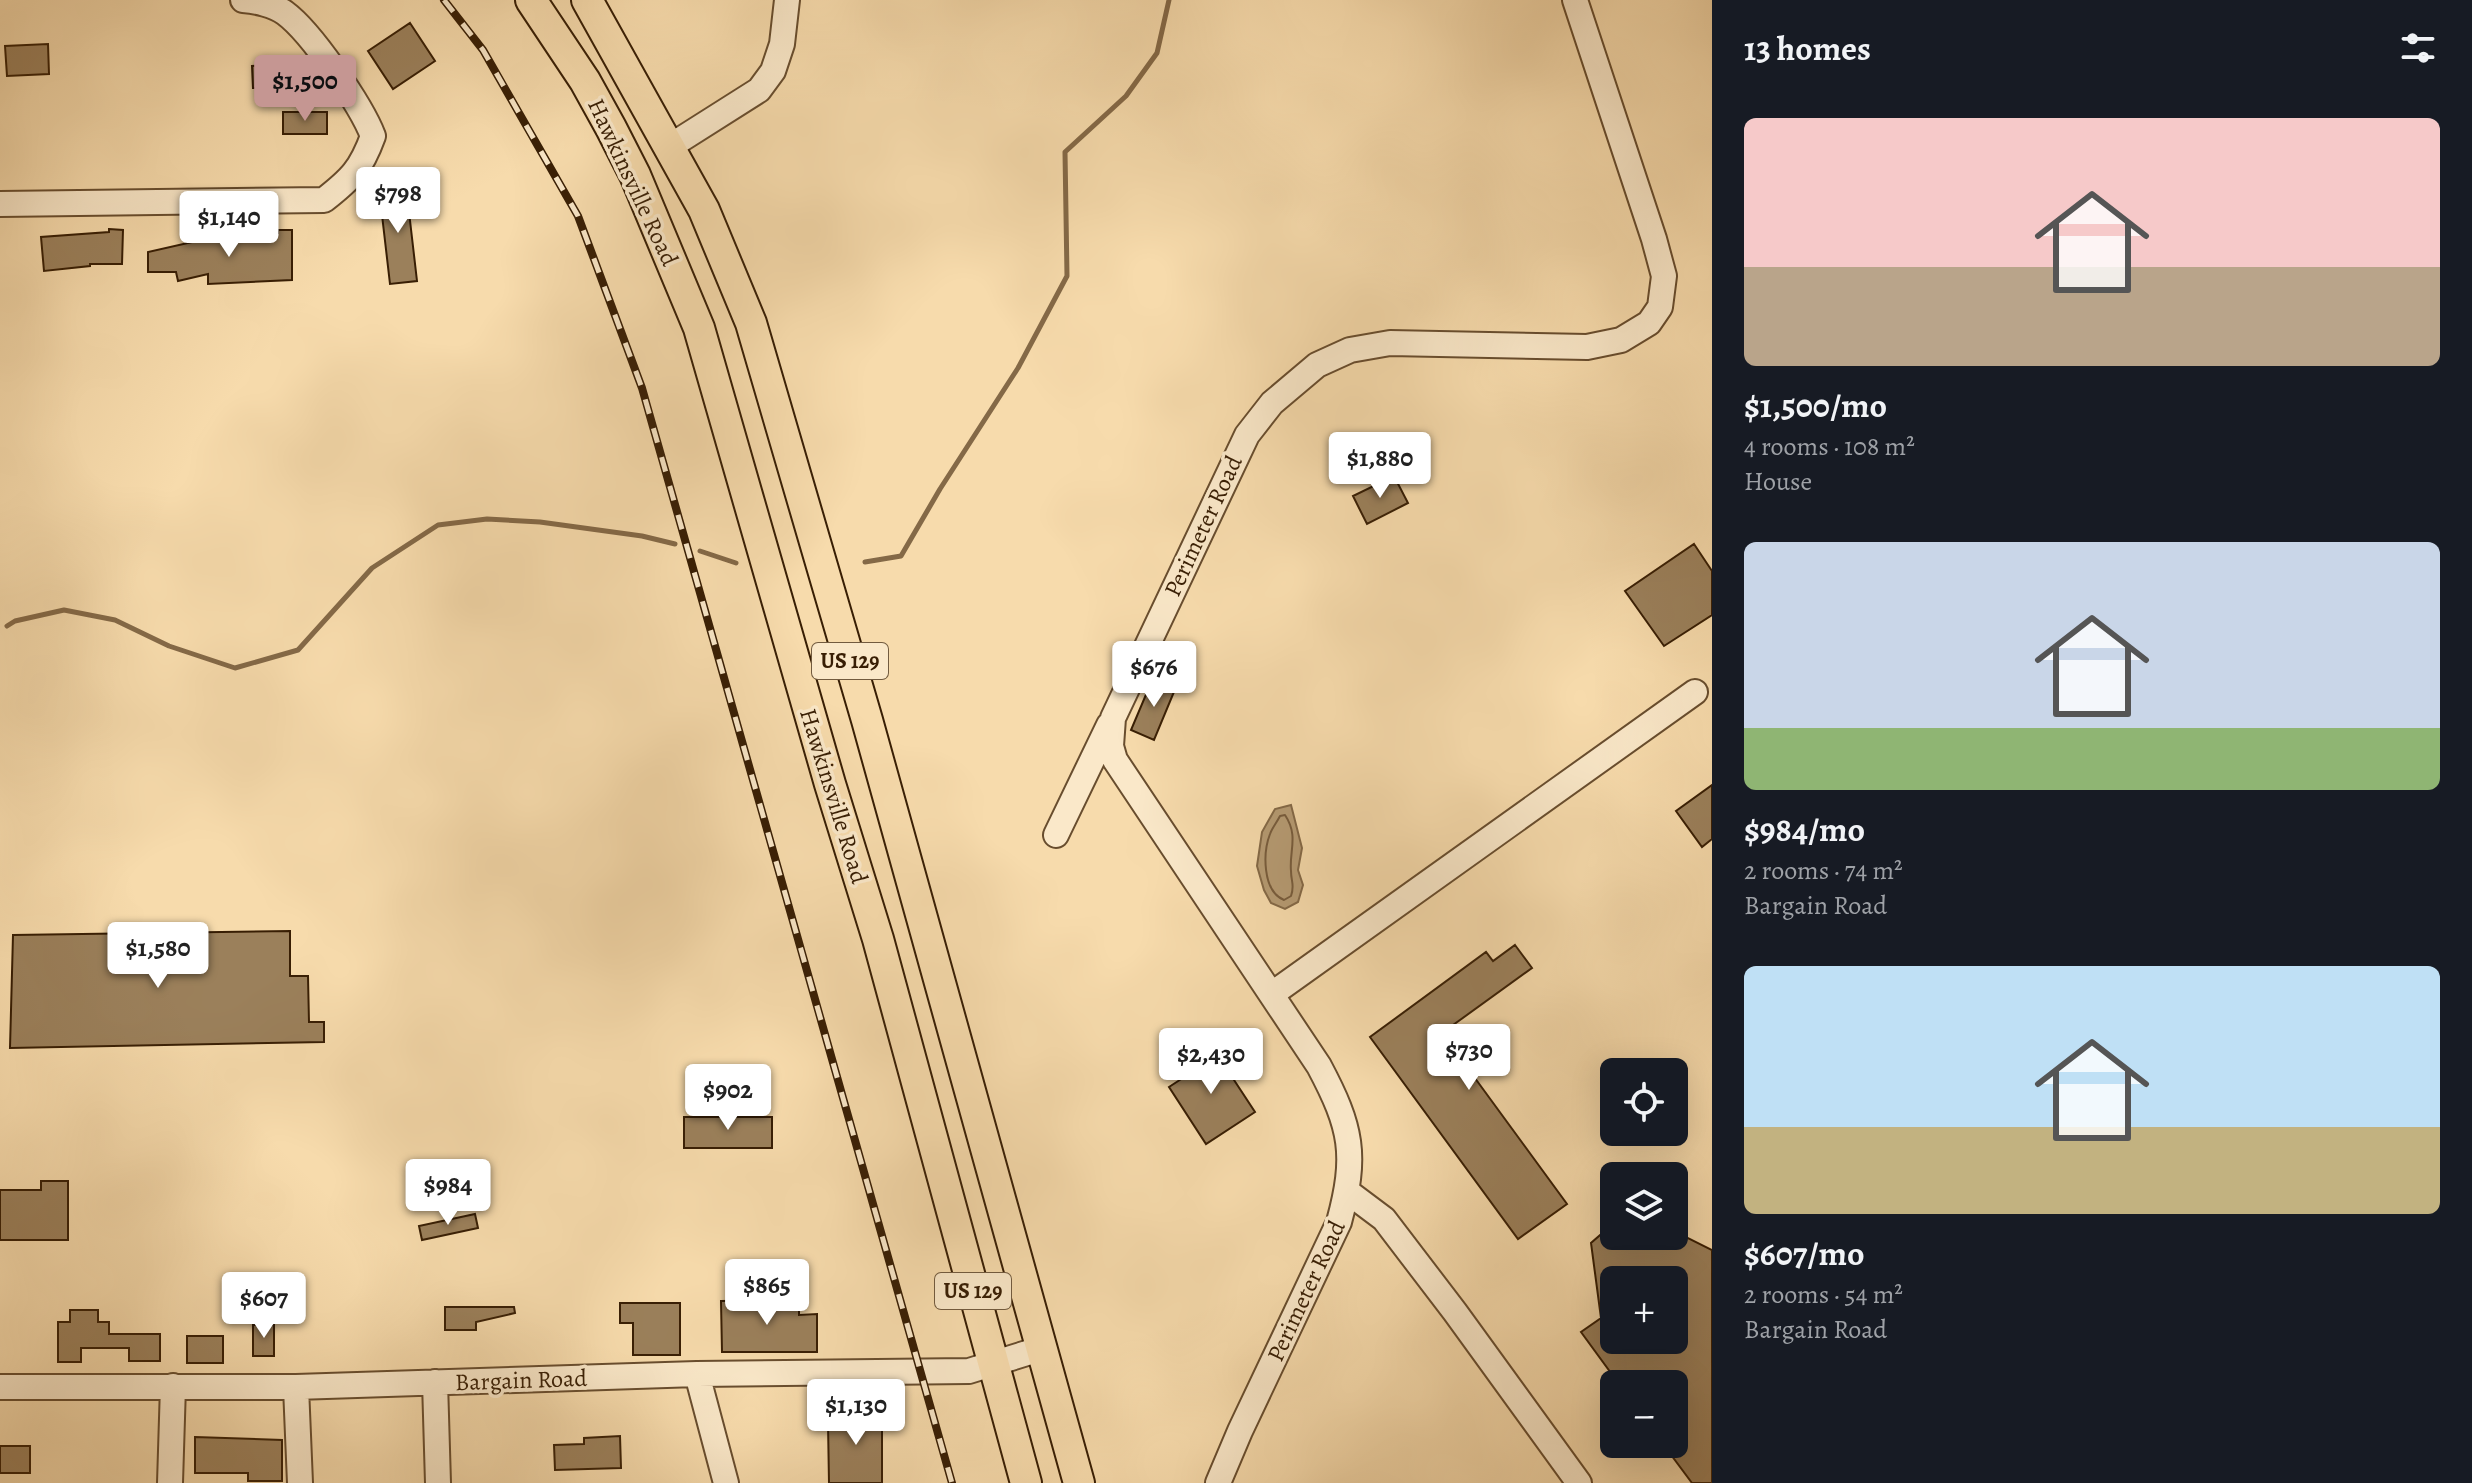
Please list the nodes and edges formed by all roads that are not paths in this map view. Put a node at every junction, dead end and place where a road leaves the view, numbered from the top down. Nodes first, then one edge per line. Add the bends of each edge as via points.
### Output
1 (243, 0) edge
2 (531, 0) edge
3 (587, 0) edge
4 (787, 0) edge
5 (1575, 0) edge
6 (669, 147) junction
7 (0, 204) edge
8 (1695, 692) dead end
9 (1113, 718) junction
10 (1056, 835) dead end
11 (1272, 994) junction
12 (1348, 1192) junction
13 (1040, 1349) junction
14 (992, 1364) junction
15 (697, 1374) junction
16 (435, 1382) junction
17 (173, 1386) junction
18 (0, 1387) edge
19 (296, 1387) junction
20 (170, 1483) edge
21 (300, 1483) edge
22 (438, 1483) edge
23 (726, 1483) edge
24 (1026, 1483) edge
25 (1079, 1483) edge
26 (1218, 1483) edge
27 (1579, 1483) edge

1 - 7 street via 283,11 365,115 373,136 352,178 324,200
2 - 14 main road, Hawkinsville Road / US 129 via 611,128 699,328 878,939
3 - 6 main road, Hawkinsville Road / US 129
4 - 6 street via 782,44 773,71 759,90
5 - 9 street, Perimeter Road via 1664,276 1660,307 1649,323 1621,340 1587,347 1390,343 1350,350 1317,365 1272,403 1247,435
6 - 13 main road, Hawkinsville Road / US 129 via 704,210 751,323 867,720
8 - 11 street
9 - 10 street
9 - 11 street, Perimeter Road via 1115,760
11 - 12 street, Perimeter Road via 1319,1066 1345,1121 1351,1160
12 - 26 street, Perimeter Road via 1339,1222
12 - 27 street via 1384,1219
13 - 14 street, Bargain Road
13 - 25 main road, Hawkinsville Road / US 129
14 - 15 street, Bargain Road via 969,1371
14 - 24 main road, Hawkinsville Road / US 129
15 - 16 street, Bargain Road
15 - 23 street
16 - 19 street, Bargain Road
16 - 22 street
17 - 18 street, Bargain Road
17 - 19 street, Bargain Road
17 - 20 street
19 - 21 street

